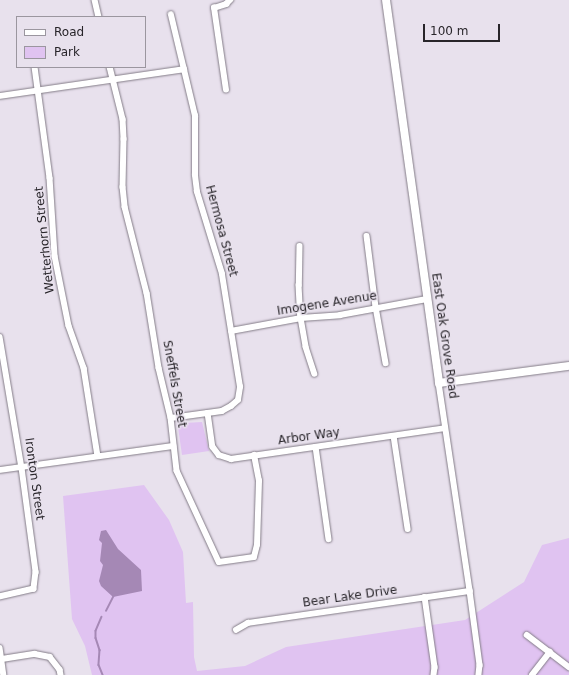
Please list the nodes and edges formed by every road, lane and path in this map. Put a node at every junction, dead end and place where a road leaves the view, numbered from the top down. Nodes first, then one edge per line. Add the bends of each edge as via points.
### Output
1 (95, 0) edge
2 (230, 0) edge
3 (386, 0) edge
4 (171, 15) dead end
5 (98, 16) edge
6 (35, 68) edge
7 (110, 68) edge
8 (184, 69) junction
9 (113, 79) junction
10 (38, 90) junction
11 (226, 90) dead end
12 (0, 96) edge
13 (367, 236) dead end
14 (300, 246) dead end
15 (427, 300) junction
16 (376, 308) junction
17 (301, 318) junction
18 (231, 331) junction
19 (0, 337) edge
20 (386, 363) dead end
21 (569, 366) edge
22 (315, 374) dead end
23 (439, 383) junction
24 (208, 413) junction
25 (171, 418) junction
26 (445, 428) junction
27 (394, 436) junction
28 (174, 446) junction
29 (316, 447) junction
30 (254, 455) junction
31 (98, 456) junction
32 (22, 468) junction
33 (0, 470) edge
34 (408, 529) dead end
35 (328, 539) dead end
36 (470, 591) junction
37 (0, 597) edge
38 (425, 597) junction
39 (236, 630) dead end
40 (527, 635) dead end
41 (0, 648) edge
42 (550, 652) junction
43 (2, 659) junction
44 (569, 667) edge
45 (4, 675) edge
46 (61, 675) edge
47 (434, 675) edge
48 (479, 675) edge
49 (532, 675) edge

1 - 5 street
2 - 11 street via 214,8
3 - 15 street, East Oak Grove Road
4 - 8 street, Hermosa Street
6 - 10 street, Wetterhorn Street
7 - 9 street, Sneffels Street
8 - 9 street
8 - 18 street, Hermosa Street via 196,116 197,192 222,274
9 - 10 street
9 - 25 street, Sneffels Street via 123,119 125,207 147,293 159,368
10 - 12 street
10 - 31 street, Wetterhorn Street via 50,178 57,264 69,326 84,368
13 - 16 street
14 - 17 street
15 - 16 street, Imogene Avenue
15 - 23 street, East Oak Grove Road
16 - 17 street, Imogene Avenue via 340,316
16 - 20 street
17 - 18 street, Imogene Avenue
17 - 22 street via 306,347
18 - 24 street, Hermosa Street via 240,387 238,400 222,411
19 - 32 street, Ironton Street
21 - 23 street
23 - 26 street, East Oak Grove Road
24 - 25 street
24 - 30 street, Arbor Way via 214,447 219,455 231,459
25 - 28 street, Sneffels Street
26 - 27 street, Arbor Way
26 - 36 street, East Oak Grove Road
27 - 29 street, Arbor Way
27 - 34 street
28 - 30 street, Sneffels Street via 177,471 219,562 254,558 259,481
28 - 31 street
29 - 30 street, Arbor Way
29 - 35 street
31 - 32 street
32 - 33 street
32 - 37 street, Ironton Street via 36,572 34,589
36 - 38 street, Bear Lake Drive
36 - 48 street, East Oak Grove Road via 480,664
38 - 39 street, Bear Lake Drive via 248,623
38 - 47 street via 435,666
40 - 42 street
41 - 43 street
42 - 44 street
42 - 49 street
43 - 45 street
43 - 46 street via 35,654 50,657

